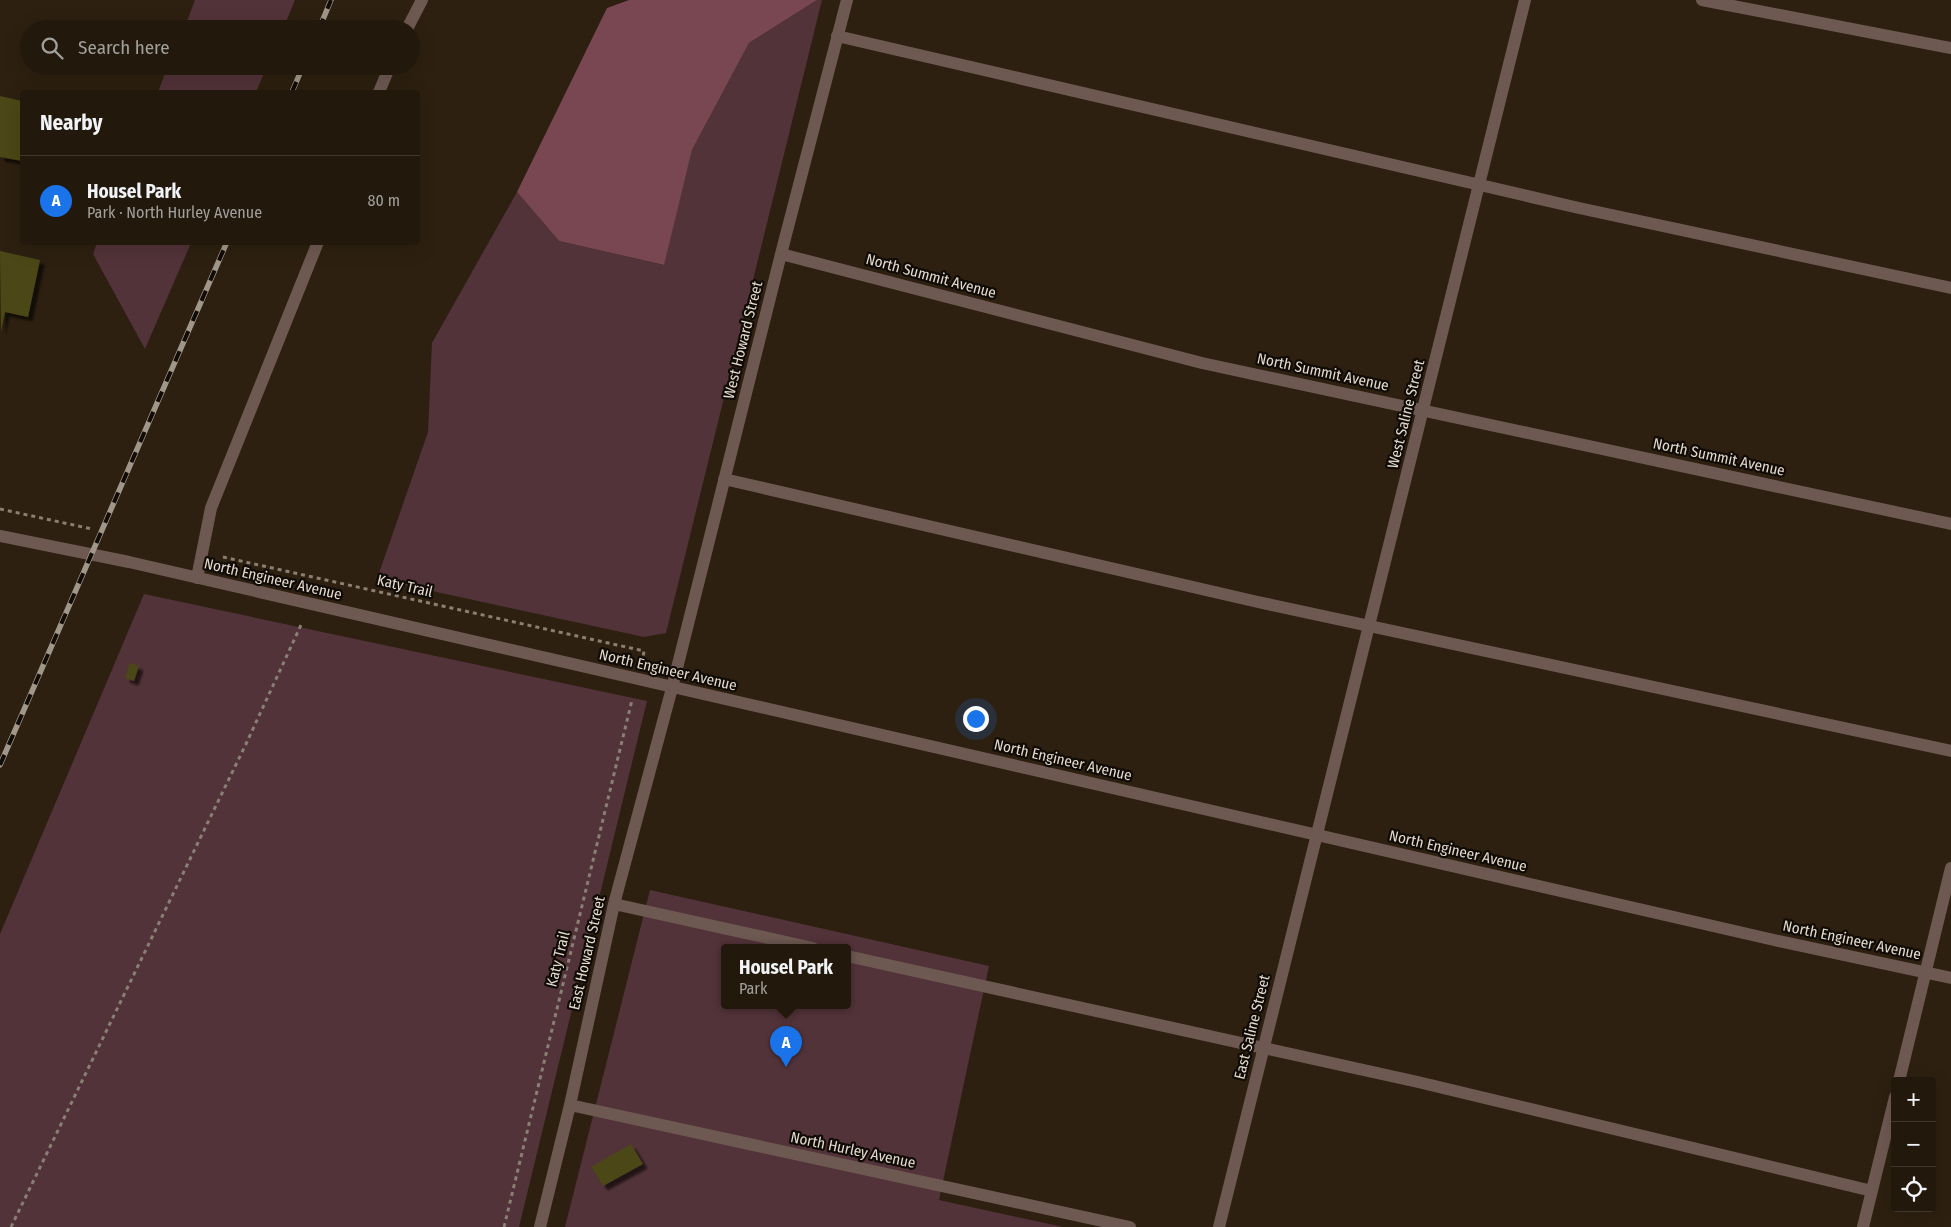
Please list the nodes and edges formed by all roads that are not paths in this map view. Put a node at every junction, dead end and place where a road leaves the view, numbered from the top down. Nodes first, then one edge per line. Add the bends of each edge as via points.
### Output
1 (422, 0) edge
2 (848, 0) edge
3 (1525, 0) edge
4 (1702, 0) edge
5 (412, 20) edge
6 (837, 36) junction
7 (1951, 48) edge
8 (386, 75) edge
9 (380, 90) edge
10 (1480, 186) junction
11 (317, 245) edge
12 (781, 254) junction
13 (1951, 288) edge
14 (1424, 411) junction
15 (724, 479) junction
16 (1951, 524) edge
17 (0, 536) edge
18 (197, 578) junction
19 (1370, 626) junction
20 (672, 688) junction
21 (1951, 751) edge
22 (1317, 835) junction
23 (1951, 868) edge
24 (614, 904) junction
25 (795, 944) edge
26 (851, 957) edge
27 (1925, 972) junction
28 (1951, 978) edge
29 (1264, 1048) junction
30 (1900, 1077) edge
31 (570, 1105) junction
32 (1891, 1113) edge
33 (1872, 1190) junction
34 (540, 1227) edge
35 (1130, 1227) edge
36 (1219, 1227) edge
37 (1863, 1227) edge

1 - 5 street
2 - 6 street, West Howard Street
3 - 10 street, West Saline Street
4 - 7 street
6 - 10 street
6 - 12 street, West Howard Street
8 - 9 street
10 - 13 street
10 - 14 street, West Saline Street
11 - 18 street via 211,508
12 - 14 street, North Summit Avenue via 1202,363
12 - 15 street, West Howard Street
14 - 16 street, North Summit Avenue
14 - 19 street, West Saline Street
15 - 19 street
15 - 20 street, West Howard Street
17 - 18 street, North Engineer Avenue
18 - 20 street, North Engineer Avenue
19 - 21 street
19 - 22 street, West Saline Street
20 - 22 street, North Engineer Avenue
20 - 24 street, East Howard Street
22 - 27 street, North Engineer Avenue
22 - 29 street, East Saline Street
23 - 27 street
24 - 25 street
24 - 31 street, East Howard Street
26 - 29 street
27 - 28 street, North Engineer Avenue
27 - 30 street
29 - 33 street
29 - 36 street, East Saline Street
31 - 34 street, East Howard Street
31 - 35 street, North Hurley Avenue
32 - 33 street
33 - 37 street

